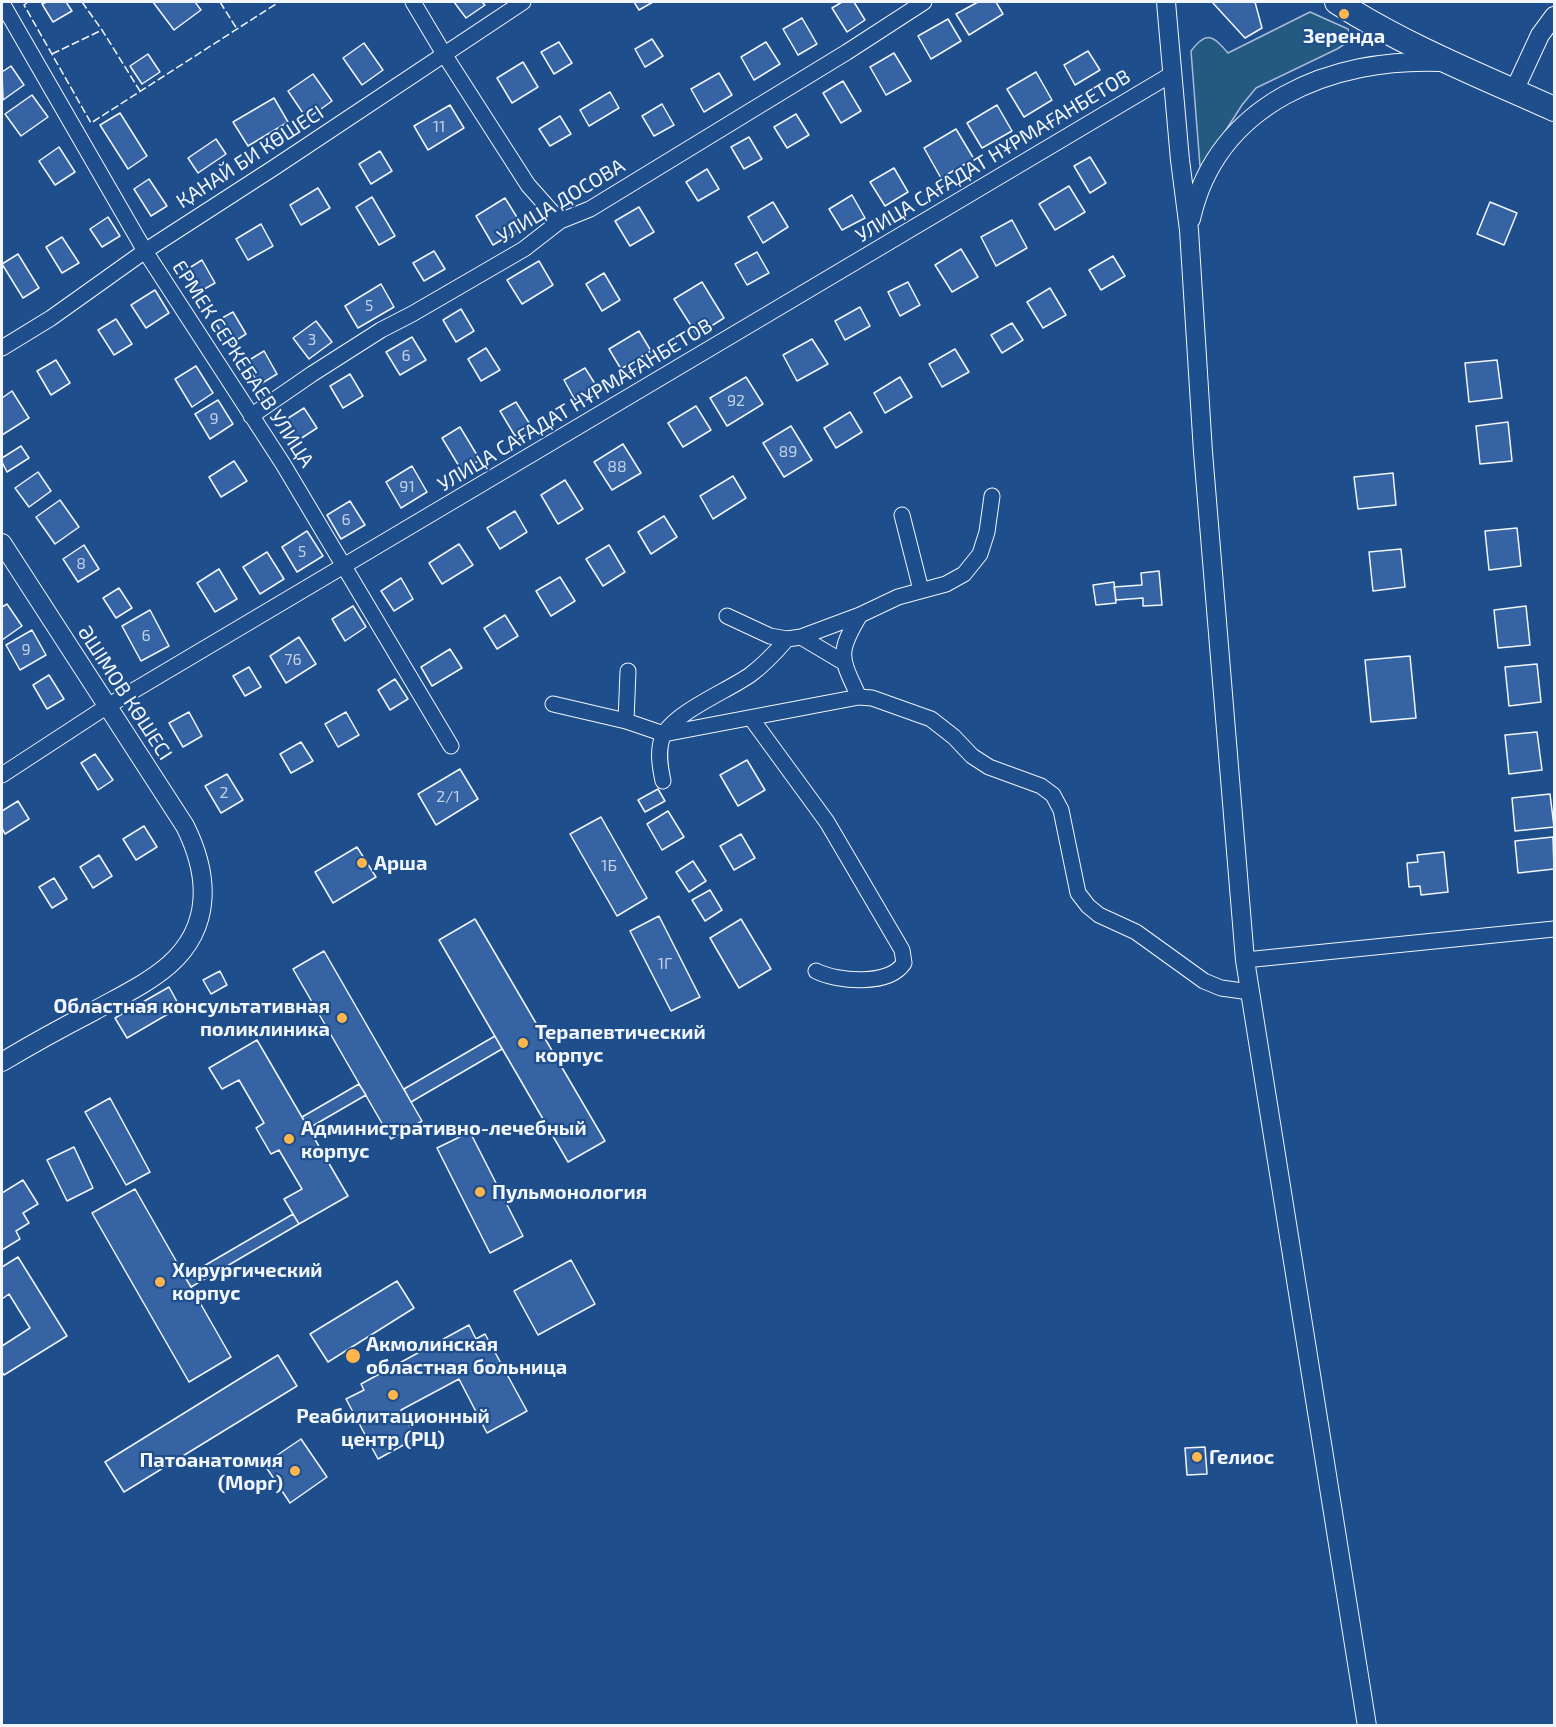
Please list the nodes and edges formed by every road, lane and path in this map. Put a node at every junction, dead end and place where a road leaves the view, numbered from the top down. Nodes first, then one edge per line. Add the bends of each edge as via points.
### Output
1 (413, 2) edge
2 (523, 2) edge
3 (924, 2) edge
4 (1166, 2) edge
5 (1337, 2) edge
6 (2, 3) edge
7 (1554, 16) edge
8 (444, 54) junction
9 (1449, 63) junction
10 (1172, 74) junction
11 (1514, 91) junction
12 (1554, 109) edge
13 (560, 221) junction
14 (1189, 230) junction
15 (145, 251) junction
16 (2, 348) edge
17 (251, 416) junction
18 (992, 496) dead end
19 (902, 515) dead end
20 (2, 543) edge
21 (344, 566) junction
22 (921, 590) junction
23 (860, 615) junction
24 (727, 616) dead end
25 (794, 638) junction
26 (843, 662) junction
27 (628, 671) dead end
28 (859, 697) junction
29 (553, 704) dead end
30 (106, 707) junction
31 (751, 718) junction
32 (626, 722) junction
33 (664, 734) junction
34 (452, 746) dead end
35 (2, 775) edge
36 (663, 782) dead end
37 (1554, 929) edge
38 (1245, 960) junction
39 (816, 971) dead end
40 (1250, 992) junction
41 (2, 1062) edge
42 (1367, 1725) edge

1 - 8 street
2 - 8 street, ҚАНАЙ БИ КӨШЕСІ
3 - 13 street, УЛИЦА ДОСОВА via 590,209
4 - 10 street
5 - 9 main road
6 - 15 street, ЕРМЕК СЕРКЕБАЕВ УЛИЦА
7 - 11 street via 1540,35
8 - 13 street via 528,185
8 - 15 street, ҚАНАЙ БИ КӨШЕСІ
9 - 11 main road
9 - 14 street via 1384,64 1338,74 1271,102 1248,119 1229,141 1203,181
10 - 14 street
10 - 21 street, УЛИЦА САҒАДАТ НҰРМАҒАНБЕТОВ
11 - 12 main road
13 - 17 street, УЛИЦА ДОСОВА via 524,249 381,330
14 - 38 street via 1203,452
15 - 16 street, ҚАНАЙ БИ КӨШЕСІ
15 - 17 street, ЕРМЕК СЕРКЕБАЕВ УЛИЦА
17 - 21 street, ЕРМЕК СЕРКЕБАЕВ УЛИЦА
18 - 22 street via 987,532 973,565 946,584
19 - 22 street
20 - 30 street, ӘШІМОВ КӨШЕСІ
21 - 30 street, УЛИЦА САҒАДАТ НҰРМАҒАНБЕТОВ
21 - 34 street, ЕРМЕК СЕРКЕБАЕВ УЛИЦА
22 - 23 street
23 - 25 street
23 - 26 street via 845,641
24 - 25 street via 762,633
25 - 26 street
25 - 33 street via 762,666 677,720
26 - 28 street
27 - 32 street
28 - 31 street
28 - 40 street via 873,698 931,720 989,767 1041,786 1053,795 1061,810 1078,892 1088,906 1136,932 1204,981
29 - 32 street
30 - 35 street, УЛИЦА САҒАДАТ НҰРМАҒАНБЕТОВ
30 - 41 street, ӘШІМОВ КӨШЕСІ via 195,847 204,892 196,927 169,965
31 - 33 street
31 - 39 street via 827,822 902,950 904,963 888,977 828,977
32 - 33 street
33 - 36 street via 660,746
37 - 38 street
38 - 40 street
40 - 42 street

